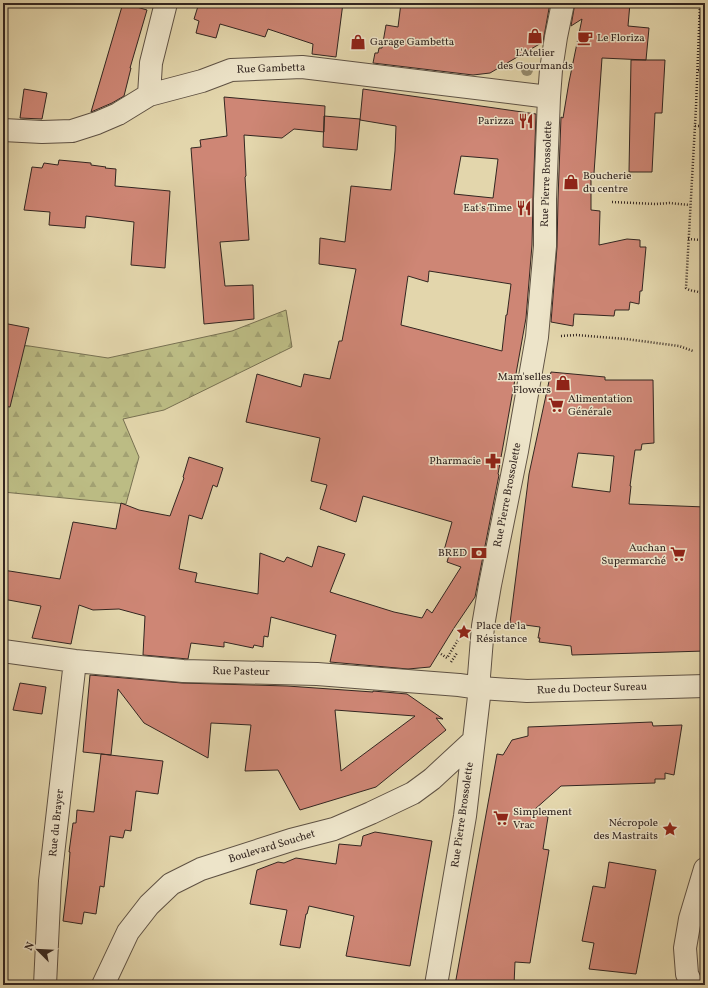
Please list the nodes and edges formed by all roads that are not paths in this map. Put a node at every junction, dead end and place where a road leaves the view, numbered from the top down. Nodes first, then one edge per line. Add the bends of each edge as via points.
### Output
1 (166, 3) edge
2 (563, 3) edge
3 (149, 95) junction
4 (549, 97) junction
5 (3, 130) edge
6 (3, 651) edge
7 (75, 661) junction
8 (705, 686) edge
9 (480, 688) junction
10 (473, 741) junction
11 (705, 869) edge
12 (45, 985) edge
13 (103, 985) edge
14 (436, 985) edge
15 (692, 985) edge

1 - 3 street via 151,63
2 - 4 street, Rue Pierre Brossolette
3 - 4 street, Rue Gambetta via 202,81 231,70 302,67
3 - 5 street, Rue Gambetta via 118,114 72,131
4 - 9 street, Rue Pierre Brossolette via 545,246 537,337 483,626
6 - 7 street, Rue Pasteur
7 - 9 street, Rue Pasteur via 183,671 317,674
7 - 12 street, Rue du Brayer via 50,881
8 - 9 street, Rue du Docteur Sureau via 527,691
9 - 10 street, Rue Pierre Brossolette
10 - 13 street, Boulevard Souchet via 413,793 371,814 334,829 201,869 171,884 149,905 128,932
10 - 14 street, Rue Pierre Brossolette via 465,816
11 - 15 street via 690,919 685,948 687,974

